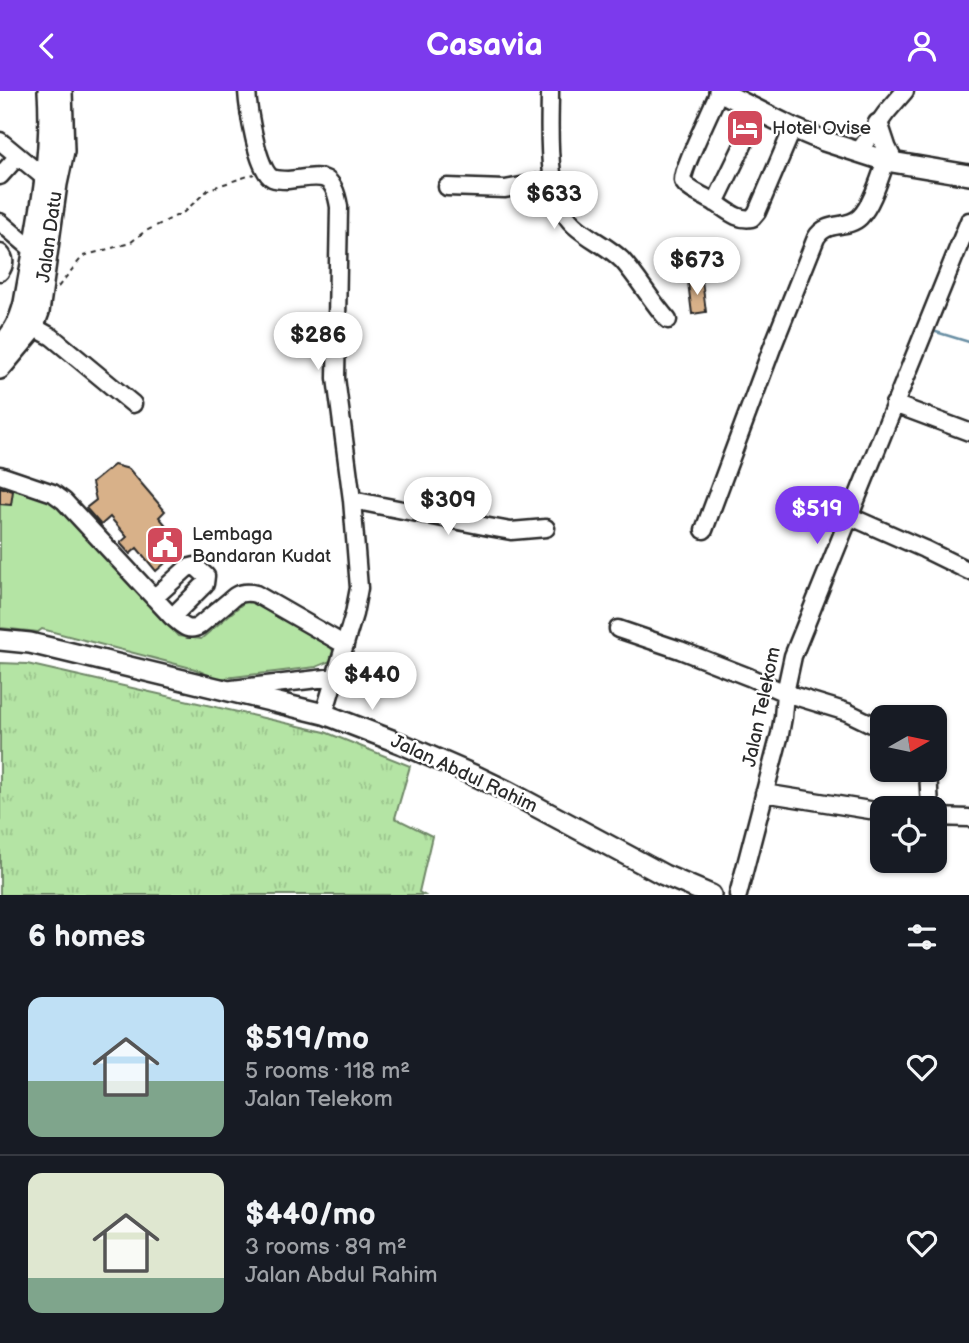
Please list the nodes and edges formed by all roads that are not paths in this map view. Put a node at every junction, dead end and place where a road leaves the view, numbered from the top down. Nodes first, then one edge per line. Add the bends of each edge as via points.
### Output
1 (48, 91) edge
2 (62, 91) edge
3 (247, 91) edge
4 (550, 91) edge
5 (719, 91) edge
6 (905, 91) edge
7 (759, 112) junction
8 (876, 127) junction
9 (793, 128) junction
10 (0, 141) edge
11 (838, 145) junction
12 (859, 151) junction
13 (18, 156) junction
14 (889, 162) junction
15 (969, 175) edge
16 (0, 176) edge
17 (553, 180) junction
18 (52, 181) junction
19 (447, 187) dead end
20 (715, 202) junction
21 (48, 203) junction
22 (969, 221) edge
23 (0, 222) edge
24 (965, 242) edge
25 (33, 250) junction
26 (0, 253) edge
27 (0, 272) edge
28 (668, 320) dead end
29 (34, 327) junction
30 (0, 347) edge
31 (0, 369) edge
32 (133, 404) dead end
33 (894, 404) junction
34 (967, 427) edge
35 (0, 475) edge
36 (352, 499) junction
37 (849, 516) junction
38 (546, 528) dead end
39 (704, 530) dead end
40 (969, 571) edge
41 (154, 598) junction
42 (172, 617) junction
43 (618, 629) dead end
44 (0, 640) edge
45 (345, 645) junction
46 (335, 677) junction
47 (226, 690) junction
48 (785, 693) junction
49 (324, 714) junction
50 (870, 723) edge
51 (764, 793) junction
52 (870, 809) edge
53 (947, 817) edge
54 (969, 818) edge
55 (711, 895) edge
56 (738, 895) edge

1 - 18 main road, Jalan Datu
2 - 18 main road, Jalan Datu via 64,151
3 - 36 street via 255,141 268,175 280,180 317,177 336,189 336,378
4 - 17 street
5 - 7 main road
5 - 20 street via 682,176 685,185
6 - 8 street
7 - 9 main road
7 - 20 street
8 - 11 main road
8 - 12 street
8 - 14 main road
9 - 11 main road
9 - 20 street via 752,218 739,218
10 - 13 street
11 - 12 main road
12 - 14 main road
13 - 16 street
13 - 18 street
14 - 15 main road
14 - 39 street via 860,218 830,226 816,238
17 - 19 street via 505,189
17 - 28 street via 571,223 618,257
18 - 21 main road, Jalan Datu
21 - 25 main road, Jalan Datu
21 - 29 main road, Jalan Datu via 43,292
22 - 24 street, Jalan Telekom
23 - 25 street
24 - 33 street, Jalan Telekom
25 - 30 main road, Jalan Datu via 20,319
26 - 27 street via 4,264
29 - 31 main road, Jalan Datu
29 - 32 street
33 - 34 street
33 - 37 street, Jalan Telekom
35 - 41 street via 59,497
36 - 38 street via 511,531
36 - 45 street via 359,588
37 - 40 street
37 - 48 street, Jalan Telekom via 793,656
41 - 42 street
41 - 42 street via 187,568 201,570 205,584
42 - 45 street via 188,629 196,628 235,596 251,593
43 - 48 street
44 - 47 main road, Jalan Abdul Rahim via 30,643
45 - 46 street
46 - 47 street
46 - 49 street
47 - 49 main road, Jalan Abdul Rahim
48 - 50 street
48 - 51 street, Jalan Telekom
49 - 55 main road, Jalan Abdul Rahim via 507,790 664,875
51 - 52 street
51 - 56 street, Jalan Telekom
53 - 54 street

